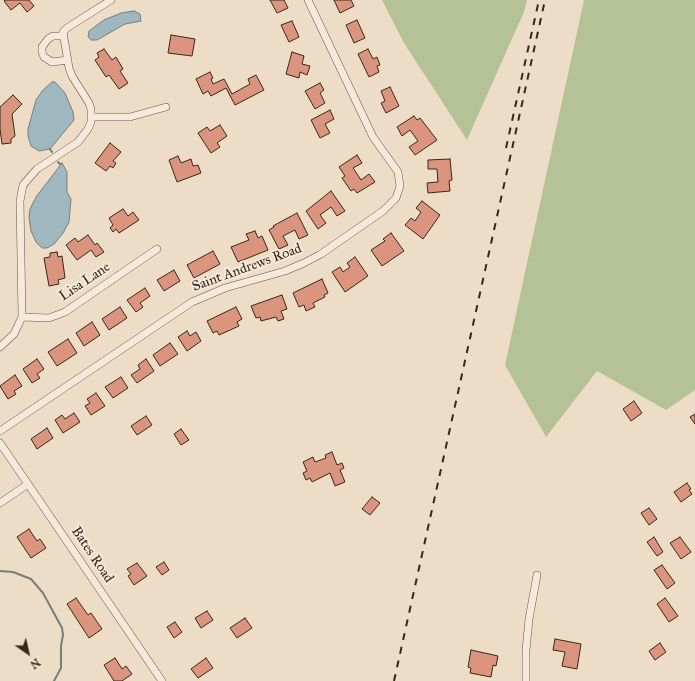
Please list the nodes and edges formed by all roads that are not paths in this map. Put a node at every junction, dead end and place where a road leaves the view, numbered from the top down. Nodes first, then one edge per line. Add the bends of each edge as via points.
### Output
1 (111, 0) edge
2 (308, 0) edge
3 (64, 36) junction
4 (68, 60) junction
5 (166, 107) dead end
6 (92, 117) junction
7 (157, 249) dead end
8 (22, 317) junction
9 (0, 348) edge
10 (0, 431) edge
11 (0, 443) edge
12 (28, 484) junction
13 (0, 503) edge
14 (537, 575) dead end
15 (162, 681) edge
16 (526, 681) edge

1 - 3 street via 67,28 63,32
2 - 10 street, Saint Andrews Road via 373,138 398,172 400,186 396,198 383,211 304,263 209,293 179,309
3 - 4 street
3 - 4 street via 53,36 48,39 42,47 42,52 44,57 52,62
4 - 6 street via 72,76 89,103
5 - 6 street via 130,117
6 - 8 street via 83,136 31,174 21,192
7 - 8 street, Lisa Lane via 65,312 49,318
8 - 9 street via 14,334
11 - 12 street, Bates Road
12 - 13 street
12 - 15 street, Bates Road
14 - 16 street via 528,626

